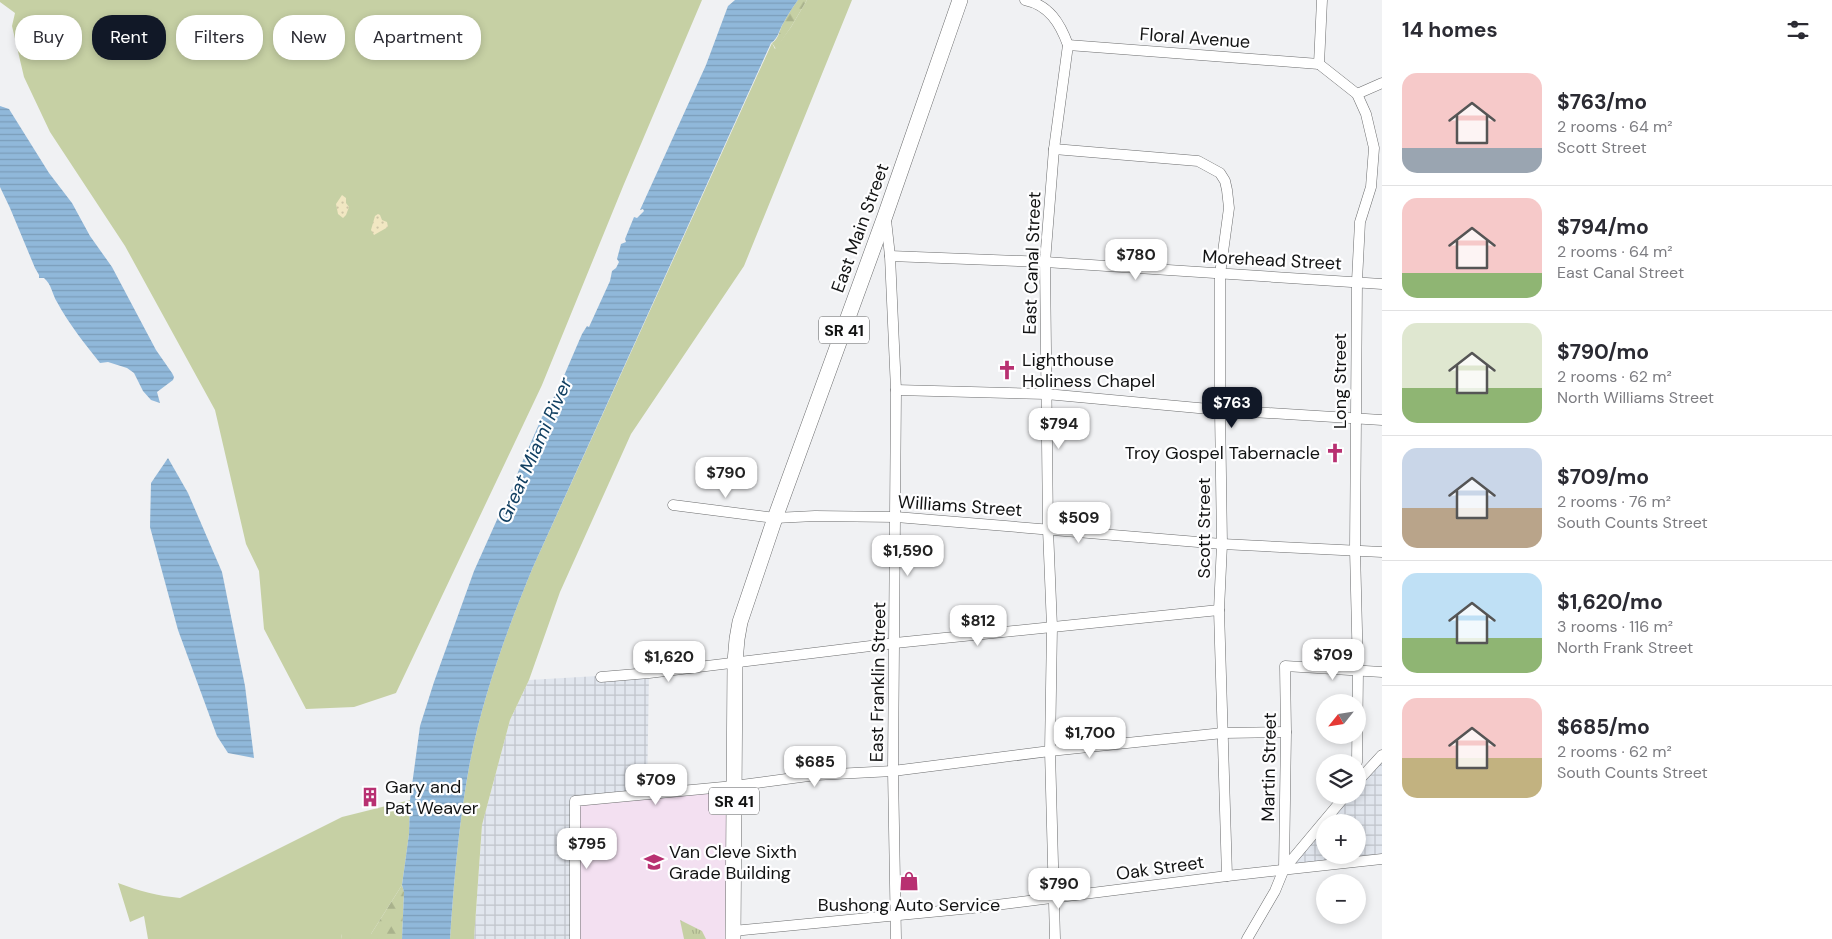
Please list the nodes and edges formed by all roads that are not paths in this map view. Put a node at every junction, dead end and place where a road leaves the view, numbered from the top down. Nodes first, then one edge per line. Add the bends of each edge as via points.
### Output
1 (960, 0) edge
2 (1024, 0) edge
3 (1322, 0) edge
4 (1068, 45) junction
5 (1319, 64) junction
6 (1382, 83) edge
7 (1357, 94) junction
8 (1054, 149) junction
9 (885, 216) junction
10 (890, 256) junction
11 (1045, 262) junction
12 (1220, 274) junction
13 (1357, 281) junction
14 (1382, 284) edge
15 (896, 390) junction
16 (1046, 394) junction
17 (1220, 410) junction
18 (1356, 418) junction
19 (1382, 420) edge
20 (673, 505) dead end
21 (896, 517) junction
22 (776, 518) junction
23 (1048, 529) junction
24 (1222, 544) junction
25 (1355, 550) junction
26 (1382, 552) edge
27 (1219, 610) junction
28 (1052, 628) junction
29 (895, 643) junction
30 (735, 662) junction
31 (1358, 671) junction
32 (1382, 672) edge
33 (601, 677) dead end
34 (1286, 732) junction
35 (1223, 733) junction
36 (1050, 751) junction
37 (1357, 754) edge
38 (1382, 755) edge
39 (893, 771) junction
40 (1366, 772) edge
41 (734, 786) junction
42 (1338, 804) edge
43 (1382, 859) edge
44 (1284, 869) junction
45 (1227, 876) junction
46 (1054, 898) junction
47 (896, 916) junction
48 (733, 935) edge
49 (575, 939) edge
50 (896, 939) edge
51 (1055, 939) edge
52 (1247, 939) edge

1 - 9 main road, East Main Street / SR 41
2 - 4 street via 1045,8 1063,30
3 - 5 street
4 - 5 street, Floral Avenue
4 - 8 street, East Canal Street
5 - 7 street
6 - 7 street
7 - 13 street, Long Street via 1366,114 1374,148 1371,187 1360,222
8 - 11 street, East Canal Street
8 - 12 street, Scott Street via 1198,161 1220,174 1228,190 1228,208
9 - 10 street, East Franklin Street
9 - 22 main road, East Main Street / SR 41
10 - 11 street, Morehead Street
10 - 15 street, East Franklin Street
11 - 12 street, Morehead Street
11 - 16 street, East Canal Street
12 - 13 street, Morehead Street
12 - 17 street, Scott Street
13 - 14 street, Morehead Street
13 - 18 street, Long Street
15 - 16 street
15 - 21 street, East Franklin Street
16 - 17 street
16 - 23 street, East Canal Street
17 - 18 street
17 - 24 street, Scott Street
18 - 19 street
18 - 25 street, Long Street
20 - 22 street, Williams Street
21 - 22 street, Williams Street
21 - 23 street, Williams Street
21 - 29 street, East Franklin Street
22 - 30 main road, East Main Street / SR 41 via 740,622
23 - 24 street, Williams Street
23 - 28 street, East Canal Street
24 - 25 street, Williams Street
24 - 27 street, Scott Street
25 - 26 street, Williams Street
25 - 31 street, Long Street
27 - 28 street
27 - 35 street, Scott Street
28 - 29 street
28 - 36 street, East Canal Street
29 - 30 street
29 - 39 street, East Franklin Street
30 - 33 street
30 - 41 main road, East Main Street / SR 41
31 - 32 street
31 - 34 street, Martin Street via 1285,666
31 - 37 street, Long Street
34 - 35 street
34 - 44 street, Martin Street
35 - 36 street
35 - 45 street, Scott Street
36 - 39 street
36 - 46 street, East Canal Street
38 - 40 street
39 - 41 street via 816,775
39 - 47 street, East Franklin Street
41 - 48 main road, East Main Street / SR 41
41 - 49 street via 575,801
42 - 44 street
43 - 44 street, Oak Street
44 - 45 street, Oak Street
44 - 52 street
45 - 46 street, Oak Street
46 - 47 street, Oak Street
46 - 51 street, East Canal Street
47 - 48 street, Oak Street
47 - 50 street, East Franklin Street

